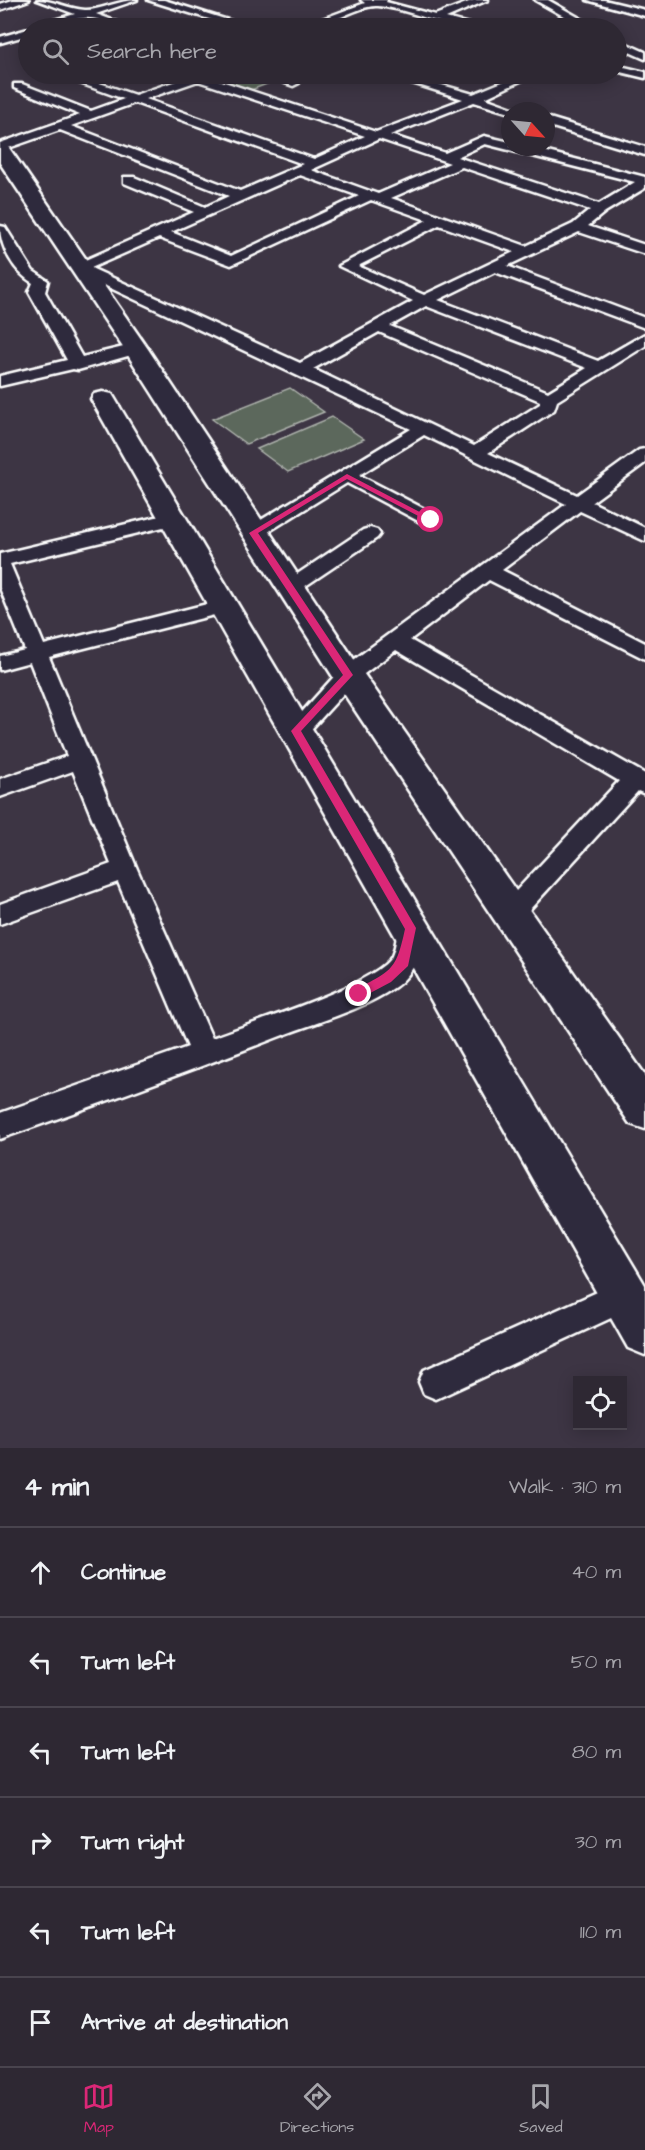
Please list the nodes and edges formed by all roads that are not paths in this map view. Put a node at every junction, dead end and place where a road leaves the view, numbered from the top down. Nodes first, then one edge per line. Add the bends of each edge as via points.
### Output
1 (24, 0) edge
2 (42, 0) edge
3 (132, 0) edge
4 (153, 0) edge
5 (184, 0) edge
6 (483, 0) edge
7 (540, 0) edge
8 (592, 0) edge
9 (375, 1) edge
10 (170, 5) junction
11 (0, 7) edge
12 (645, 13) edge
13 (85, 14) junction
14 (72, 18) edge
15 (98, 18) edge
16 (214, 18) edge
17 (330, 18) edge
18 (434, 18) edge
19 (439, 18) edge
20 (573, 18) edge
21 (0, 29) edge
22 (18, 32) edge
23 (18, 35) edge
24 (0, 40) edge
25 (627, 47) edge
26 (645, 56) edge
27 (627, 71) edge
28 (645, 75) edge
29 (92, 84) edge
30 (174, 84) edge
31 (224, 84) edge
32 (430, 84) edge
33 (507, 84) edge
34 (18, 86) dead end
35 (475, 98) junction
36 (135, 99) junction
37 (501, 106) edge
38 (91, 115) junction
39 (555, 124) edge
40 (60, 126) junction
41 (377, 136) junction
42 (501, 145) edge
43 (0, 148) edge
44 (645, 151) edge
45 (546, 156) edge
46 (446, 158) junction
47 (314, 163) junction
48 (461, 163) junction
49 (299, 170) junction
50 (129, 180) dead end
51 (645, 181) edge
52 (240, 196) junction
53 (374, 197) junction
54 (600, 209) junction
55 (206, 212) junction
56 (438, 220) junction
57 (578, 227) junction
58 (0, 231) edge
59 (160, 233) junction
60 (645, 250) edge
61 (528, 252) junction
62 (493, 266) junction
63 (79, 268) junction
64 (427, 299) junction
65 (645, 323) edge
66 (378, 326) junction
67 (645, 339) edge
68 (136, 350) junction
69 (78, 364) junction
70 (598, 367) junction
71 (301, 369) junction
72 (0, 381) edge
73 (103, 399) dead end
74 (549, 399) junction
75 (422, 429) junction
76 (474, 454) junction
77 (645, 454) edge
78 (347, 476) junction
79 (578, 504) junction
80 (173, 519) junction
81 (431, 520) dead end
82 (253, 533) junction
83 (370, 534) dead end
84 (645, 535) edge
85 (0, 561) edge
86 (488, 571) junction
87 (291, 587) junction
88 (223, 606) junction
89 (396, 641) junction
90 (645, 652) edge
91 (38, 653) junction
92 (0, 663) edge
93 (348, 675) junction
94 (296, 731) junction
95 (82, 759) junction
96 (640, 782) edge
97 (0, 788) edge
98 (125, 869) junction
99 (512, 913) junction
100 (0, 914) edge
101 (411, 928) junction
102 (205, 1053) junction
103 (641, 1095) edge
104 (0, 1126) edge
105 (635, 1314) edge
106 (436, 1382) dead end

1 - 11 street
2 - 13 street
3 - 13 street
4 - 10 street
5 - 10 street
6 - 19 street
7 - 20 street
8 - 12 street
9 - 17 street
9 - 18 street
10 - 16 street
13 - 14 street
13 - 15 street
21 - 22 street
23 - 24 street
25 - 26 street
27 - 28 street
29 - 36 street
30 - 36 street
31 - 41 street
32 - 35 street
33 - 35 street
34 - 38 street
35 - 37 street
35 - 41 street
36 - 38 street
36 - 47 street
38 - 40 street
39 - 44 street
40 - 43 street
40 - 52 street
41 - 46 street
41 - 47 street
42 - 46 street via 484,141
43 - 63 street
45 - 51 street
46 - 48 street
47 - 49 street
48 - 53 street
48 - 54 street
49 - 52 street
49 - 53 street
50 - 55 street
51 - 54 street
52 - 55 street
53 - 56 street
53 - 59 street via 231,261
54 - 57 street
55 - 59 street
56 - 61 street
56 - 64 street via 346,266
57 - 60 street
57 - 61 street
58 - 69 street via 28,274 41,281 37,292
59 - 63 street
61 - 62 street
62 - 64 street
62 - 65 street
63 - 68 street
63 - 71 street
64 - 66 street
64 - 70 street
66 - 71 street
66 - 74 street
67 - 70 street
68 - 69 street
68 - 82 street
69 - 72 street
70 - 74 street
71 - 75 street
73 - 80 street
74 - 76 street via 548,406
75 - 76 street
75 - 78 street
76 - 79 street
77 - 79 street
78 - 81 street
78 - 82 street
79 - 84 street
79 - 86 street
80 - 85 street
80 - 88 street
82 - 87 street
83 - 87 street
85 - 91 street
86 - 89 street
86 - 90 street
87 - 93 street
88 - 91 street
88 - 94 street
89 - 93 street
89 - 96 street
91 - 92 street
91 - 95 street
93 - 94 street
93 - 99 street
94 - 101 street
95 - 97 street
95 - 98 street
96 - 99 street
98 - 100 street
98 - 102 street
99 - 103 street
101 - 102 street via 404,962 386,979 359,994
101 - 105 street
102 - 104 street
105 - 106 street

